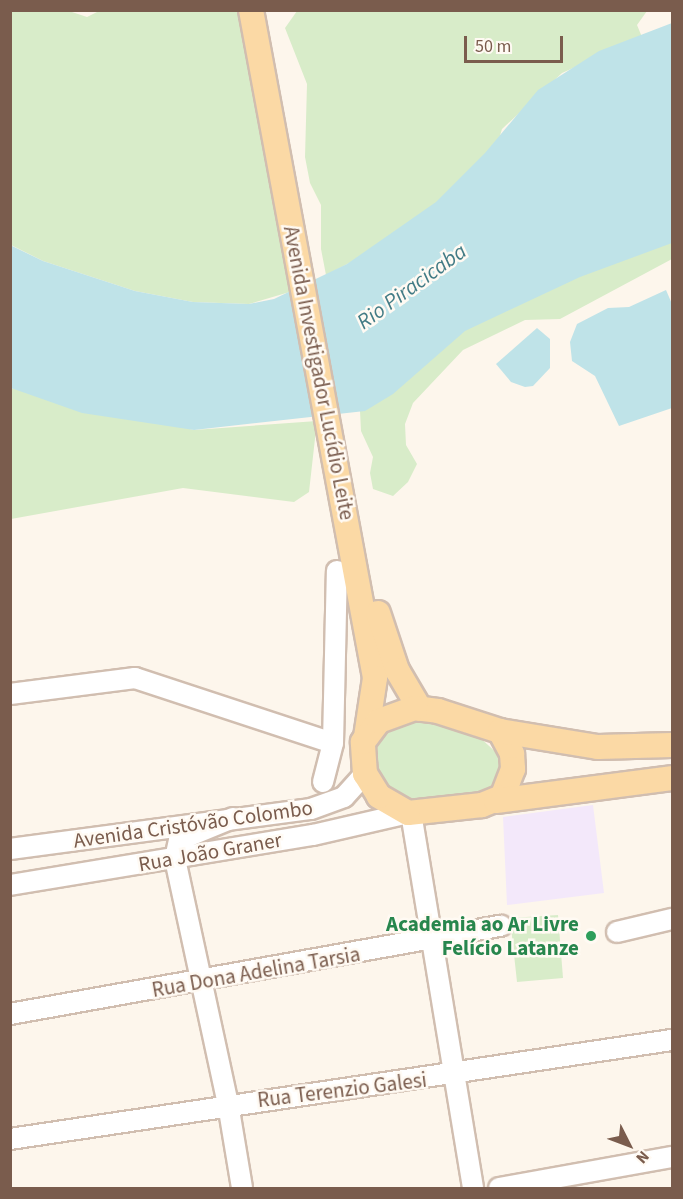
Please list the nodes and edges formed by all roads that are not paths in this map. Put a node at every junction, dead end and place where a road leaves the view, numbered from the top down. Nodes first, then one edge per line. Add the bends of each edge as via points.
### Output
1 (251, 10) edge
2 (264, 10) edge
3 (304, 264) junction
4 (339, 436) junction
5 (337, 571) dead end
6 (10, 694) edge
7 (420, 709) junction
8 (500, 730) junction
9 (366, 737) junction
10 (333, 743) junction
11 (672, 746) edge
12 (365, 774) junction
13 (672, 778) edge
14 (323, 782) dead end
15 (496, 801) junction
16 (410, 813) junction
17 (233, 818) junction
18 (10, 849) edge
19 (175, 859) junction
20 (10, 885) edge
21 (672, 919) edge
22 (501, 926) dead end
23 (617, 932) dead end
24 (433, 940) junction
25 (199, 983) junction
26 (10, 1014) edge
27 (672, 1040) edge
28 (452, 1076) junction
29 (228, 1104) junction
30 (10, 1139) edge
31 (672, 1157) edge
32 (242, 1188) edge
33 (473, 1188) edge
34 (499, 1188) edge

1 - 3 main road, Avenida Investigador Lucídio Leite
2 - 3 main road, Avenida Investigador Lucídio Leite
3 - 4 main road, Avenida Investigador Lucídio Leite
4 - 7 main road, Avenida Investigador Lucídio Leite via 384,639
4 - 9 main road, Avenida Investigador Lucídio Leite via 375,678
5 - 10 street
6 - 10 street via 135,678
7 - 8 main road
7 - 9 main road via 387,716
8 - 11 main road via 598,747
8 - 15 main road via 512,754 513,769 507,790
9 - 12 main road via 362,761
10 - 14 street
12 - 16 main road via 379,796
12 - 17 street, Avenida Cristóvão Colombo via 352,790 330,804
13 - 15 main road
15 - 16 main road
16 - 19 street, Rua João Graner
16 - 24 street
17 - 18 street, Avenida Cristóvão Colombo
17 - 19 street via 179,840
19 - 20 street, Rua João Graner
19 - 25 street
21 - 23 street
22 - 24 street, Rua Dona Adelina Tarsia
24 - 25 street, Rua Dona Adelina Tarsia
24 - 28 street
25 - 26 street, Rua Dona Adelina Tarsia
25 - 29 street
27 - 28 street, Rua Terenzio Galesi
28 - 29 street, Rua Terenzio Galesi
28 - 33 street
29 - 30 street, Rua Terenzio Galesi
29 - 32 street
31 - 34 street

